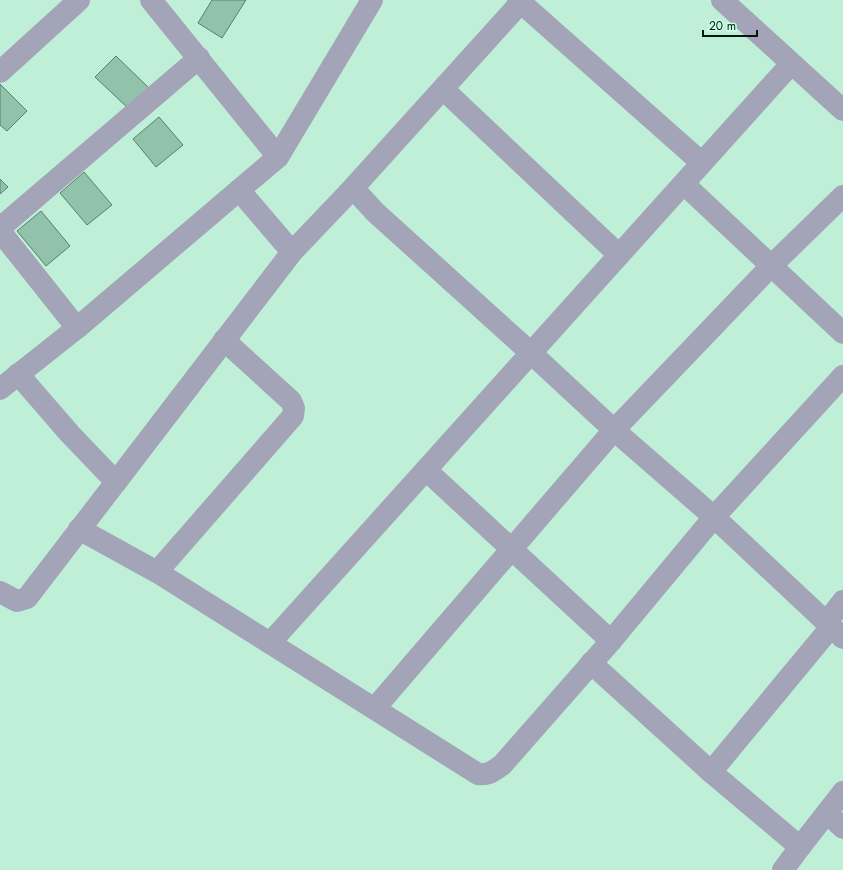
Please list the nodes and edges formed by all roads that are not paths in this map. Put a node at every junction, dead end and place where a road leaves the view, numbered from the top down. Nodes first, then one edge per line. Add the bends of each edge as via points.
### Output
1 (79, 0) edge
2 (151, 0) edge
3 (372, 0) edge
4 (722, 0) edge
5 (520, 1) edge
6 (199, 58) junction
7 (791, 64) junction
8 (0, 72) edge
9 (442, 89) junction
10 (843, 110) edge
11 (278, 157) junction
12 (702, 163) junction
13 (684, 184) junction
14 (353, 188) junction
15 (239, 190) junction
16 (843, 196) edge
17 (0, 228) edge
18 (0, 231) edge
19 (292, 252) junction
20 (619, 255) junction
21 (771, 266) junction
22 (77, 328) junction
23 (843, 332) edge
24 (224, 340) junction
25 (532, 353) junction
26 (18, 374) junction
27 (843, 376) edge
28 (0, 389) edge
29 (614, 430) junction
30 (426, 470) junction
31 (116, 482) junction
32 (714, 517) junction
33 (80, 528) junction
34 (512, 550) junction
35 (157, 572) junction
36 (0, 592) edge
37 (843, 601) edge
38 (833, 629) edge
39 (611, 641) junction
40 (270, 643) junction
41 (591, 663) junction
42 (375, 708) junction
43 (711, 772) junction
44 (843, 792) edge
45 (827, 813) junction
46 (843, 828) edge
47 (800, 847) junction
48 (783, 870) edge

1 - 8 street
2 - 6 street
3 - 11 street
4 - 7 street
5 - 9 street
5 - 12 street
6 - 11 street
6 - 17 street
7 - 10 street
7 - 12 street
9 - 14 street
9 - 20 street
11 - 15 street
12 - 13 street
13 - 20 street
13 - 21 street
14 - 19 street
14 - 25 street via 375,212
15 - 19 street
15 - 22 street
16 - 21 street
18 - 22 street
19 - 24 street
20 - 25 street
21 - 23 street
21 - 29 street
22 - 26 street
24 - 31 street
24 - 35 street via 291,401 294,408 293,416
25 - 29 street
25 - 30 street
26 - 28 street
26 - 31 street
27 - 32 street
29 - 32 street
29 - 34 street
30 - 34 street
30 - 40 street
31 - 33 street
32 - 38 street
32 - 39 street
33 - 35 street
33 - 36 street via 27,598 17,601
34 - 39 street
34 - 42 street
35 - 40 street
37 - 38 street
38 - 43 street
39 - 41 street
40 - 42 street
41 - 42 street via 502,764 493,772 486,774 478,774
41 - 43 street
43 - 47 street
44 - 45 street
45 - 46 street
45 - 47 street
47 - 48 street

